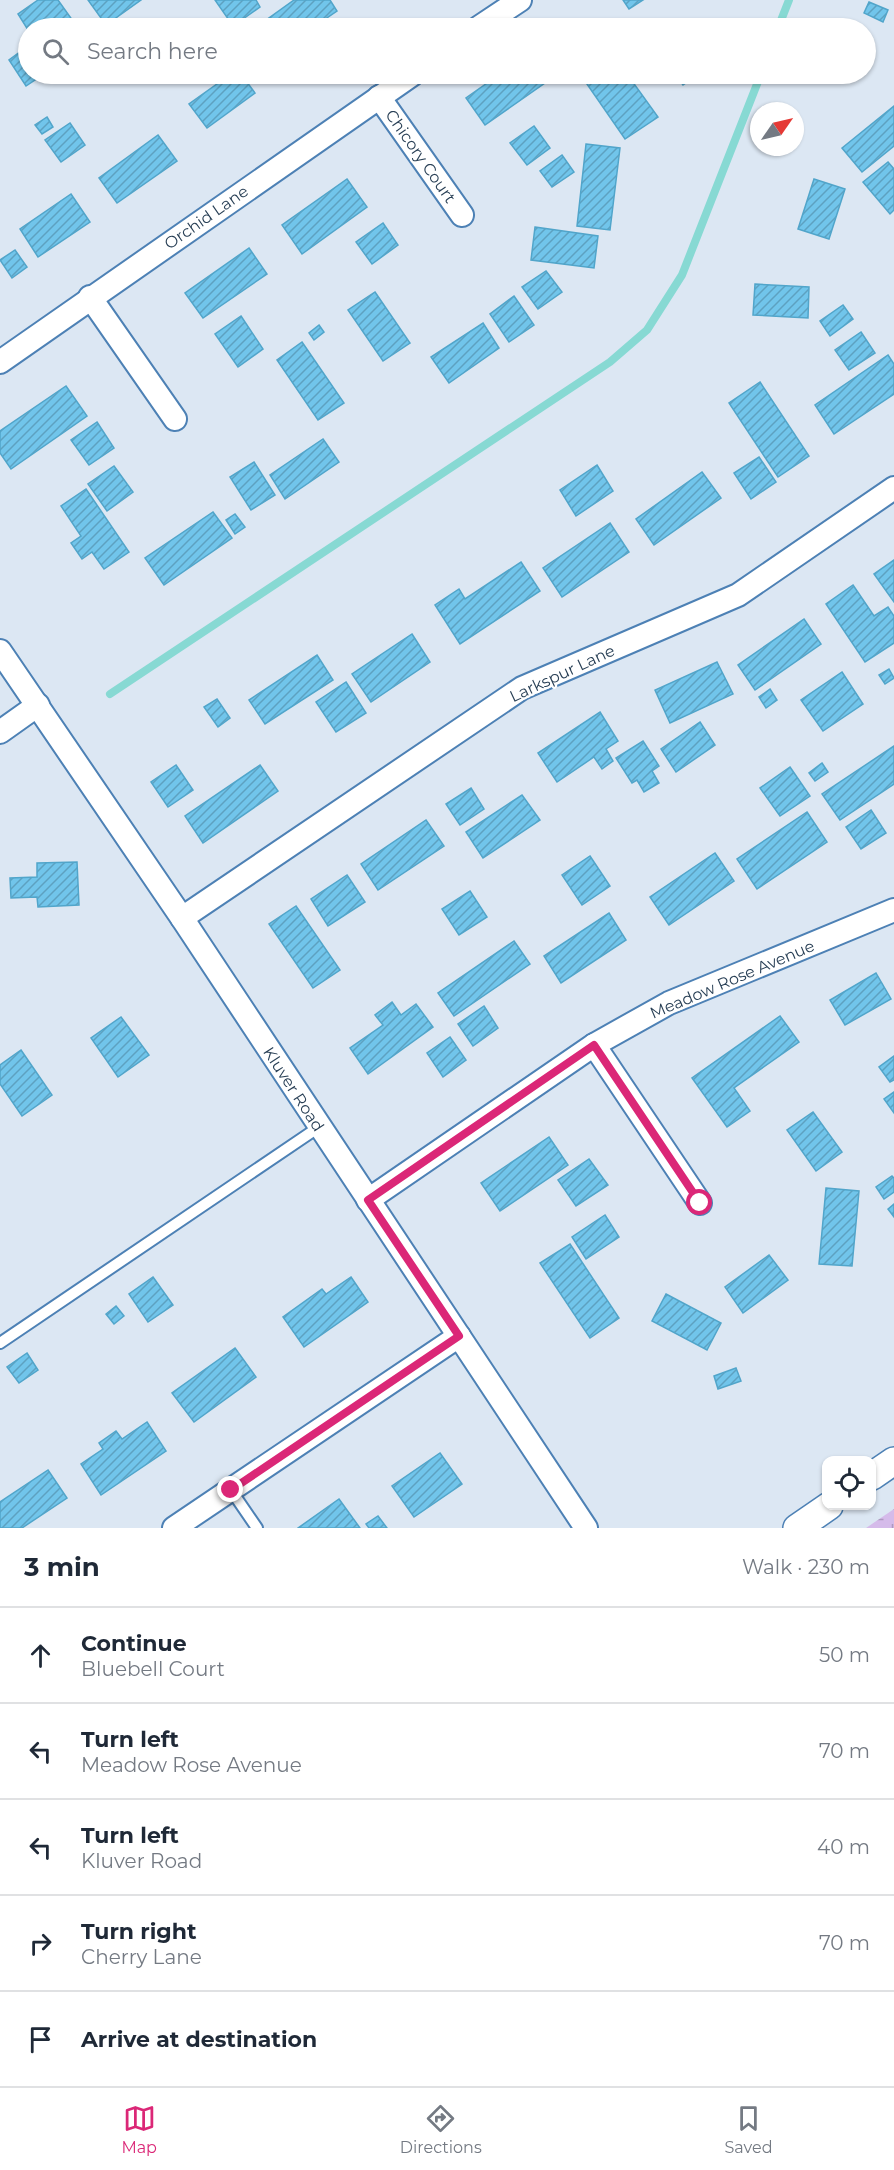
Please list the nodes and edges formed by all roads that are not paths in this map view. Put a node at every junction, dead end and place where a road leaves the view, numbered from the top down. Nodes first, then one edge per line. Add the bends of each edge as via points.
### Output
1 (520, 0) edge
2 (493, 18) edge
3 (398, 84) edge
4 (379, 97) junction
5 (462, 215) dead end
6 (90, 297) junction
7 (0, 362) edge
8 (175, 419) dead end
9 (894, 488) edge
10 (0, 651) edge
11 (38, 705) junction
12 (0, 732) edge
13 (894, 910) edge
14 (182, 918) junction
15 (594, 1045) junction
16 (319, 1127) junction
17 (368, 1200) junction
18 (700, 1203) dead end
19 (459, 1336) junction
20 (0, 1342) edge
21 (894, 1461) edge
22 (876, 1473) edge
23 (231, 1490) junction
24 (823, 1510) edge
25 (174, 1528) edge
26 (257, 1528) edge
27 (586, 1528) edge
28 (797, 1528) edge

1 - 2 street
3 - 4 street, Orchid Lane
4 - 5 street, Chicory Court
4 - 6 street, Orchid Lane
6 - 7 street, Orchid Lane
6 - 8 street
9 - 14 street, Larkspur Lane via 738,595 522,688
10 - 11 street, Kluver Road
11 - 12 street
11 - 14 street, Kluver Road
13 - 15 street, Meadow Rose Avenue via 669,1003
14 - 16 street, Kluver Road
15 - 17 street, Meadow Rose Avenue
15 - 18 street
16 - 17 street, Kluver Road
16 - 20 lane
17 - 19 street, Kluver Road
19 - 23 street
19 - 27 street, Kluver Road
21 - 22 street
23 - 25 street
23 - 26 lane
24 - 28 street

